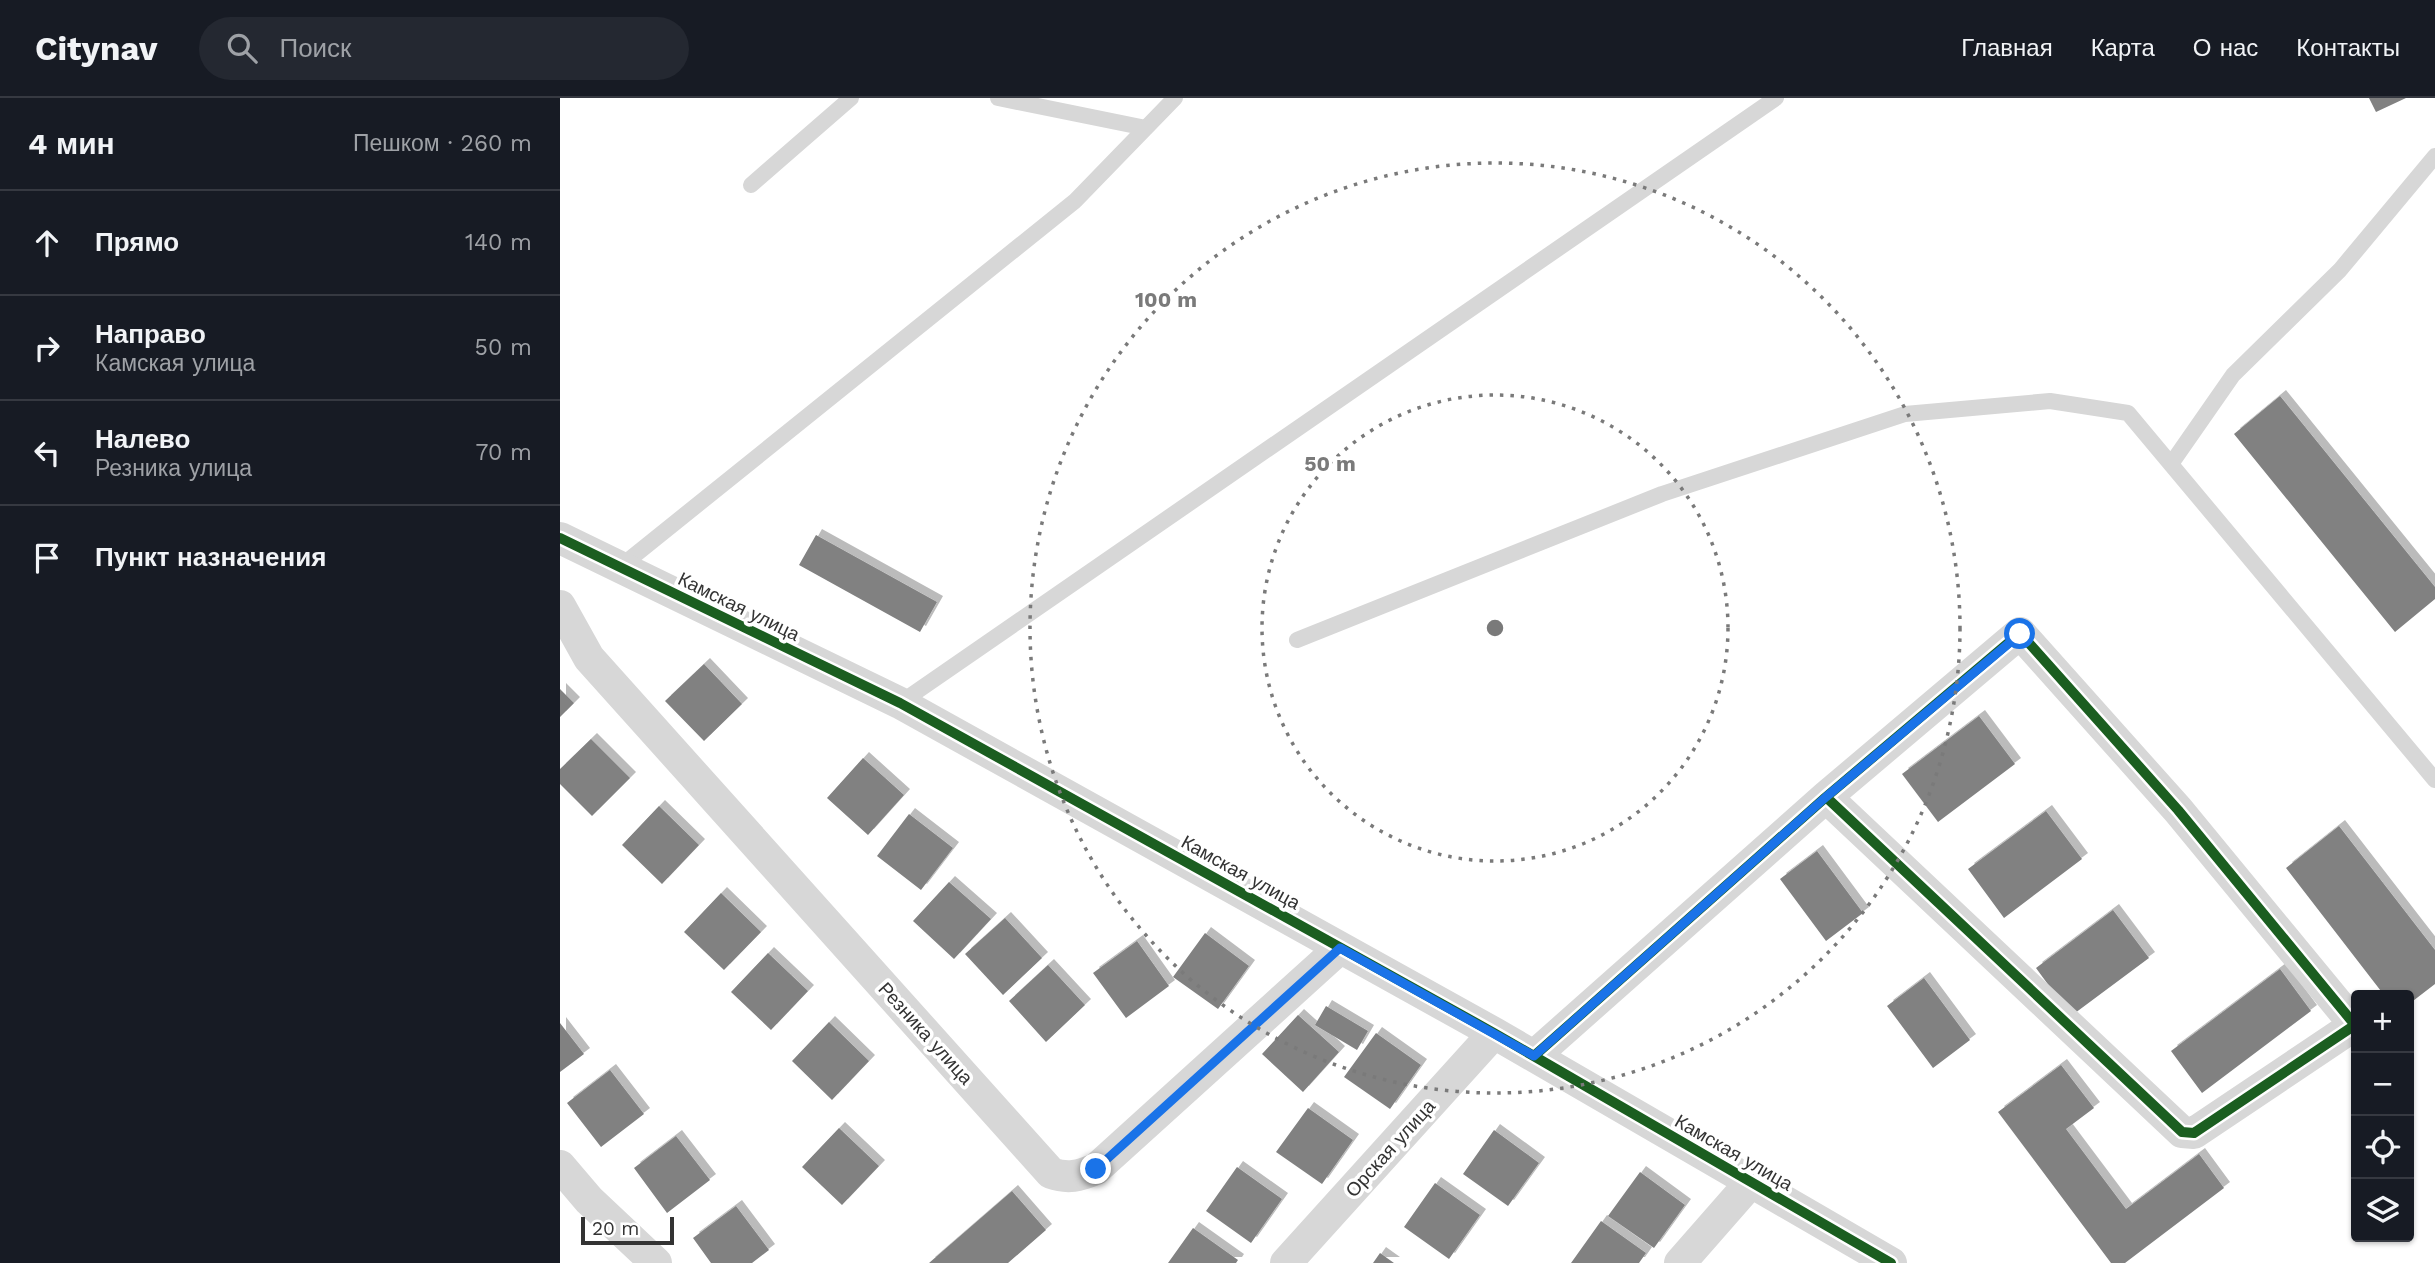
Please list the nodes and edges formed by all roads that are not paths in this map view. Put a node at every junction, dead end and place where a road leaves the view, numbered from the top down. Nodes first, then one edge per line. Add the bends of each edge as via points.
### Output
1 (851, 98) edge
2 (998, 98) edge
3 (1175, 98) edge
4 (1776, 98) edge
5 (1146, 128) junction
6 (2435, 156) edge
7 (751, 185) dead end
8 (2171, 464) junction
9 (560, 538) edge
10 (620, 567) junction
11 (560, 606) edge
12 (1297, 640) dead end
13 (900, 703) junction
14 (2435, 780) edge
15 (1826, 797) junction
16 (1340, 948) junction
17 (1494, 1033) junction
18 (1534, 1056) junction
19 (560, 1166) edge
20 (1751, 1182) junction
21 (656, 1263) edge
22 (1286, 1263) edge
23 (1680, 1263) edge
24 (1891, 1263) edge

1 - 7 lane
2 - 5 lane
3 - 5 lane
4 - 13 lane
5 - 10 lane via 1075,201
6 - 8 lane via 2340,270 2233,374
8 - 12 lane via 2128,413 2050,401 1905,414 1662,494
8 - 14 lane
9 - 10 street, Камская улица
10 - 13 street, Камская улица
11 - 16 street, Резника улица via 589,658 1051,1173 1065,1178 1096,1169
13 - 16 street, Камская улица
15 - 15 street via 2182,1132 2194,1133 2355,1025 2178,810 2020,634
15 - 18 street
16 - 17 street, Камская улица
17 - 18 street, Камская улица
17 - 22 street, Орская улица
18 - 20 street, Камская улица
19 - 21 street
20 - 23 street
20 - 24 street, Камская улица

